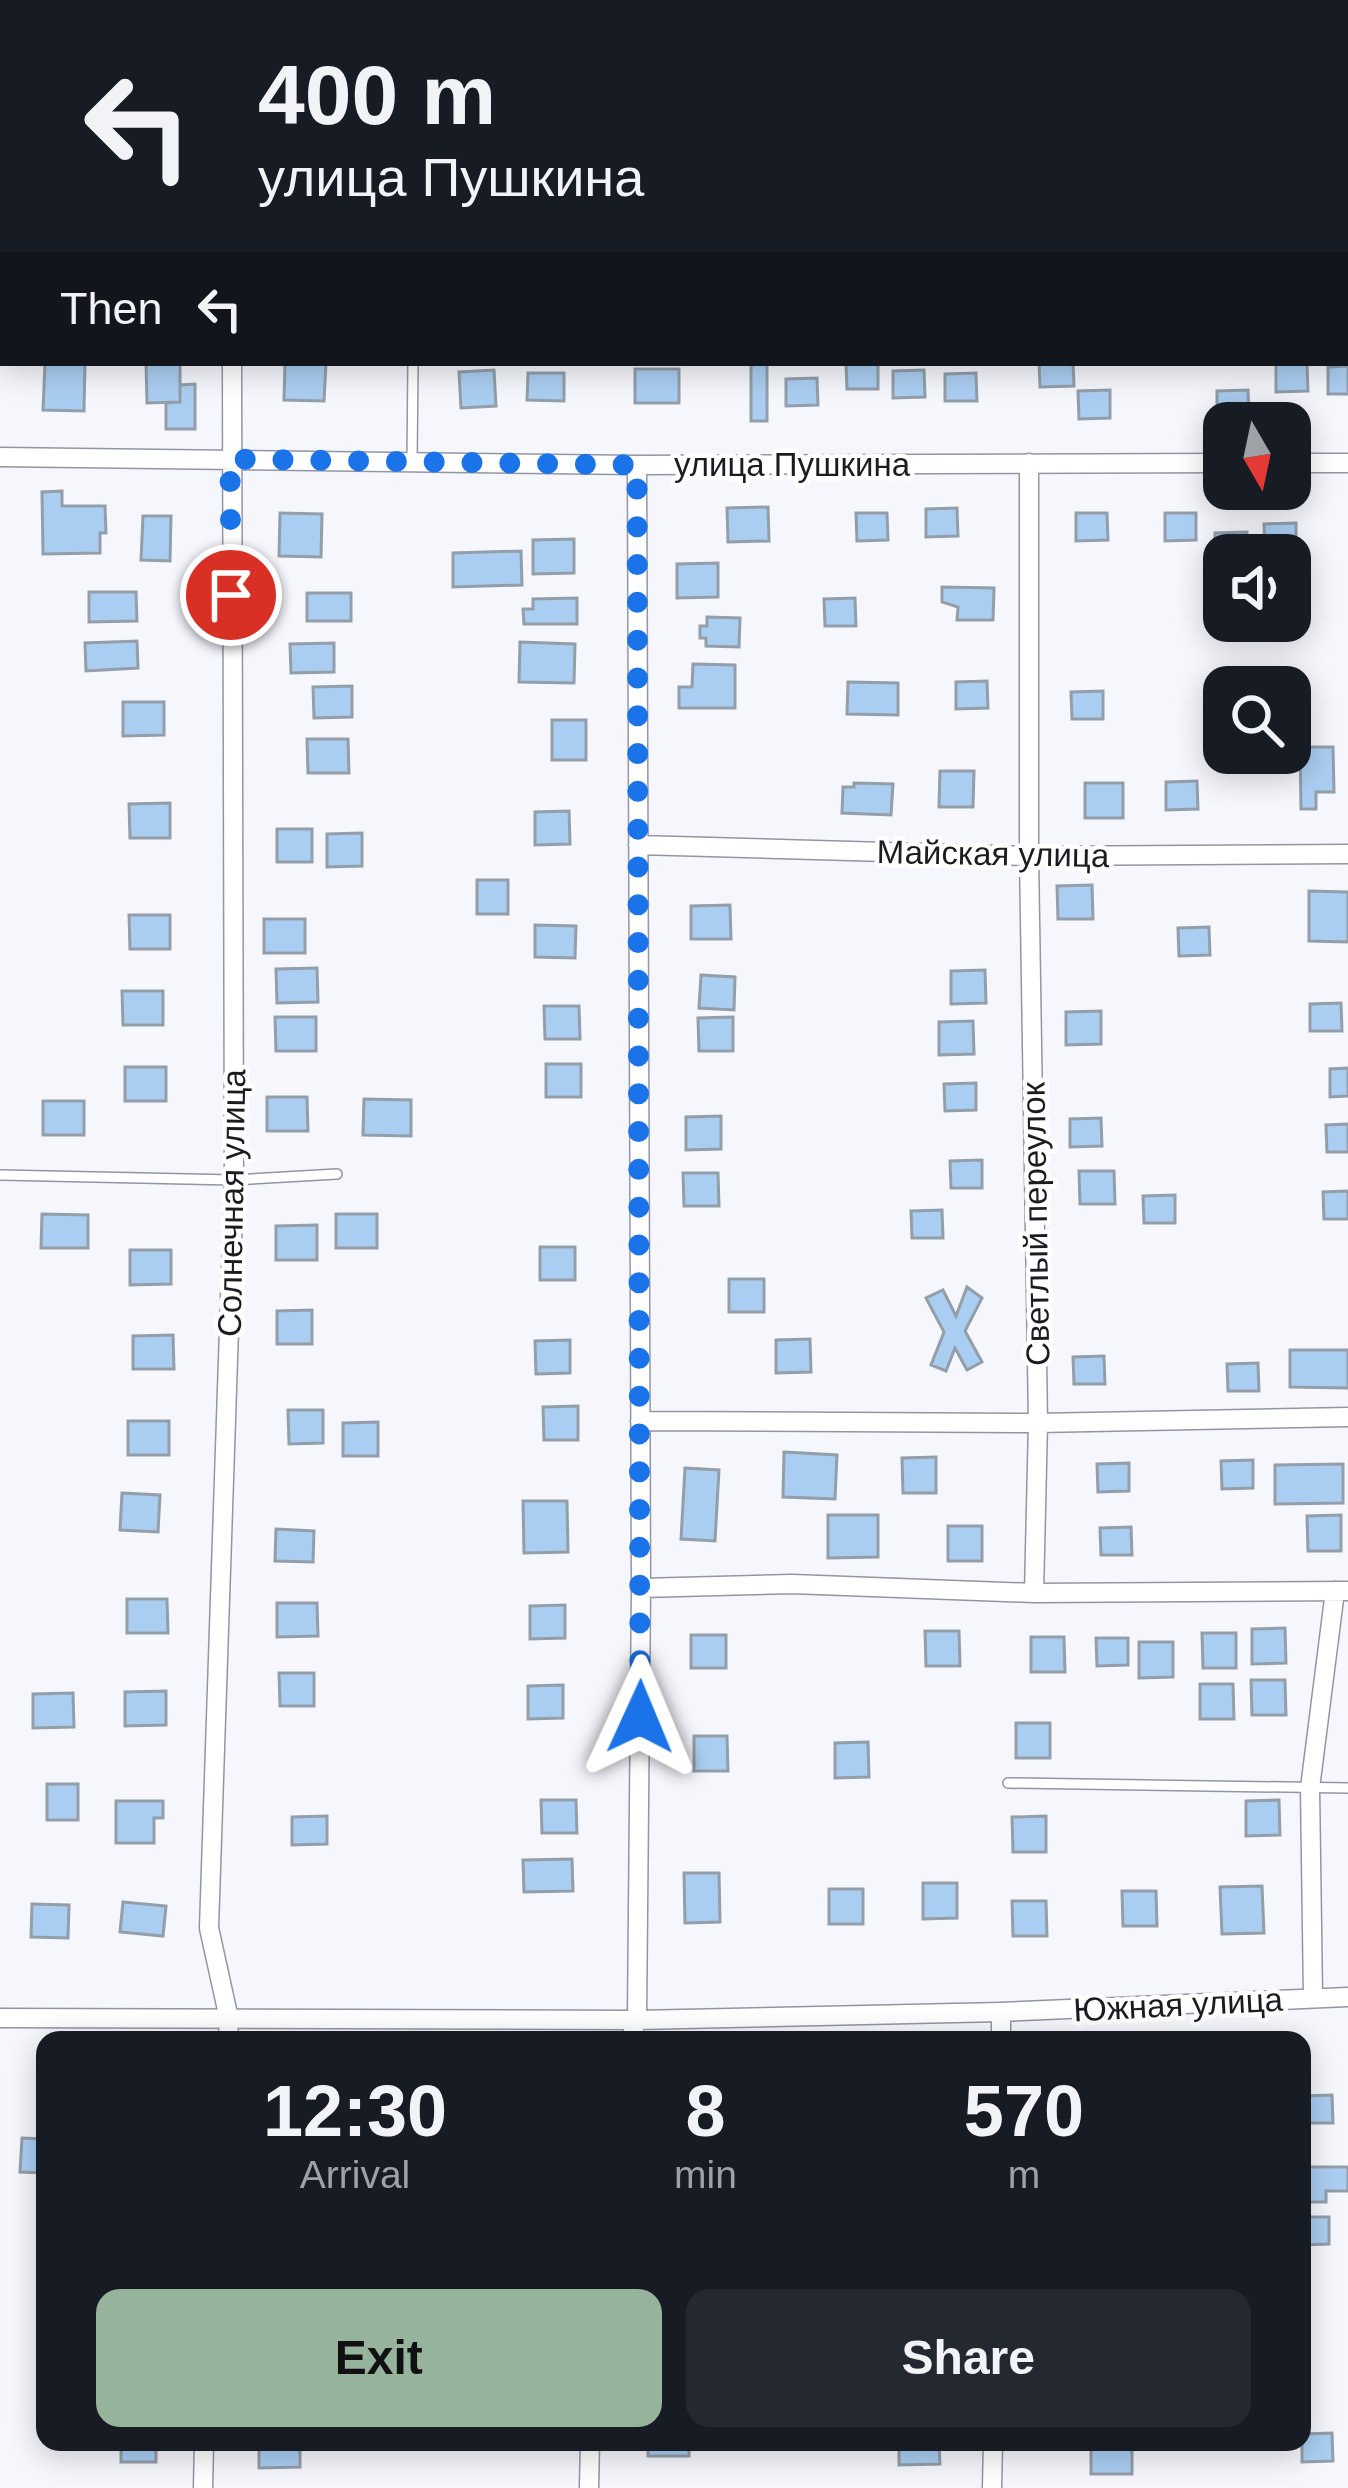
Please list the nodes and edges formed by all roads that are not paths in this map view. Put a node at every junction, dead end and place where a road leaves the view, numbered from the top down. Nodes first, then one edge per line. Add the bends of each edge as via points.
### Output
1 (232, 366) edge
2 (413, 366) edge
3 (0, 457) edge
4 (230, 459) junction
5 (412, 462) junction
6 (1029, 463) junction
7 (1203, 463) edge
8 (1311, 463) edge
9 (1348, 463) edge
10 (637, 465) junction
11 (638, 845) junction
12 (1348, 854) edge
13 (1029, 856) junction
14 (337, 1174) dead end
15 (0, 1175) edge
16 (234, 1180) junction
17 (1348, 1417) edge
18 (640, 1420) junction
19 (1038, 1423) junction
20 (641, 1588) junction
21 (1341, 1591) edge
22 (1034, 1593) junction
23 (1008, 1783) dead end
24 (1310, 1788) junction
25 (1348, 1788) edge
26 (1313, 1997) junction
27 (1348, 1997) edge
28 (1001, 2012) junction
29 (0, 2018) edge
30 (637, 2020) junction
31 (229, 2030) edge
32 (633, 2031) edge
33 (1001, 2031) edge
34 (204, 2451) edge
35 (590, 2451) edge
36 (993, 2451) edge
37 (203, 2488) edge
38 (589, 2488) edge
39 (992, 2488) edge

1 - 4 street, Солнечная улица
2 - 5 lane
3 - 4 street, улица Пушкина
4 - 5 street, улица Пушкина
4 - 16 street, Солнечная улица
5 - 10 street, улица Пушкина
6 - 7 street, улица Пушкина
6 - 10 street, улица Пушкина
6 - 13 street, Светлый переулок
8 - 9 street
10 - 11 street
11 - 13 street, Майская улица
11 - 18 street
12 - 13 street, Майская улица
13 - 19 street, Светлый переулок
14 - 16 lane
15 - 16 lane
16 - 31 street, Солнечная улица via 209,1928
17 - 19 street
18 - 19 street
18 - 20 street
19 - 22 street, Светлый переулок
20 - 22 street
20 - 30 street
21 - 22 street
21 - 24 street
23 - 24 lane
24 - 25 lane
24 - 26 street
26 - 27 street, Южная улица
26 - 28 street, Южная улица
28 - 30 street, Южная улица
28 - 33 street
29 - 31 street, Южная улица
30 - 31 street, Южная улица
30 - 32 street
34 - 37 street
35 - 38 street
36 - 39 street

